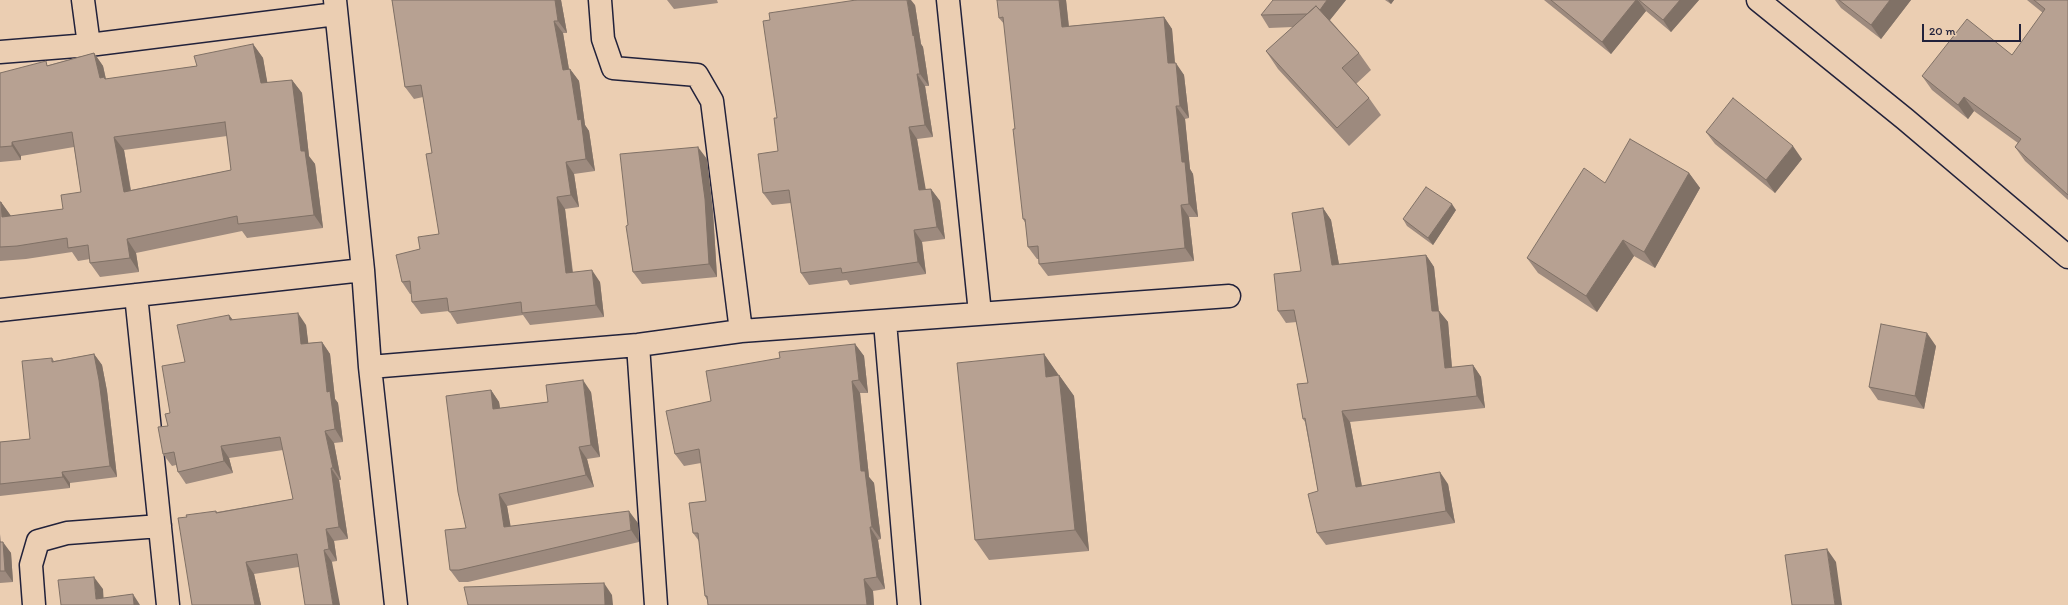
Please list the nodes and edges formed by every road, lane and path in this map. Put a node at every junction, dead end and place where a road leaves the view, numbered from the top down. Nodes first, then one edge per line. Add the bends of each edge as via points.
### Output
1 (83, 0) edge
2 (600, 0) edge
3 (948, 0) edge
4 (1758, 0) edge
5 (335, 7) edge
6 (89, 44) junction
7 (0, 52) edge
8 (2068, 257) edge
9 (363, 270) junction
10 (136, 295) junction
11 (1229, 296) dead end
12 (0, 310) edge
13 (980, 313) junction
14 (885, 322) junction
15 (741, 331) junction
16 (638, 346) junction
17 (370, 367) junction
18 (160, 526) junction
19 (34, 605) edge
20 (168, 605) edge
21 (396, 605) edge
22 (656, 605) edge
23 (909, 605) edge

1 - 6 street
2 - 15 street via 603,39 613,68 698,75 712,101
3 - 13 street
4 - 8 street via 1905,119
5 - 6 street
5 - 9 street
6 - 7 street
9 - 10 street
9 - 17 street
10 - 12 street
10 - 18 street
11 - 13 street
13 - 14 street
14 - 15 street
14 - 23 street
15 - 16 street
16 - 17 street
16 - 22 street
17 - 21 street
18 - 19 street via 67,533 38,541 31,565
18 - 20 street

